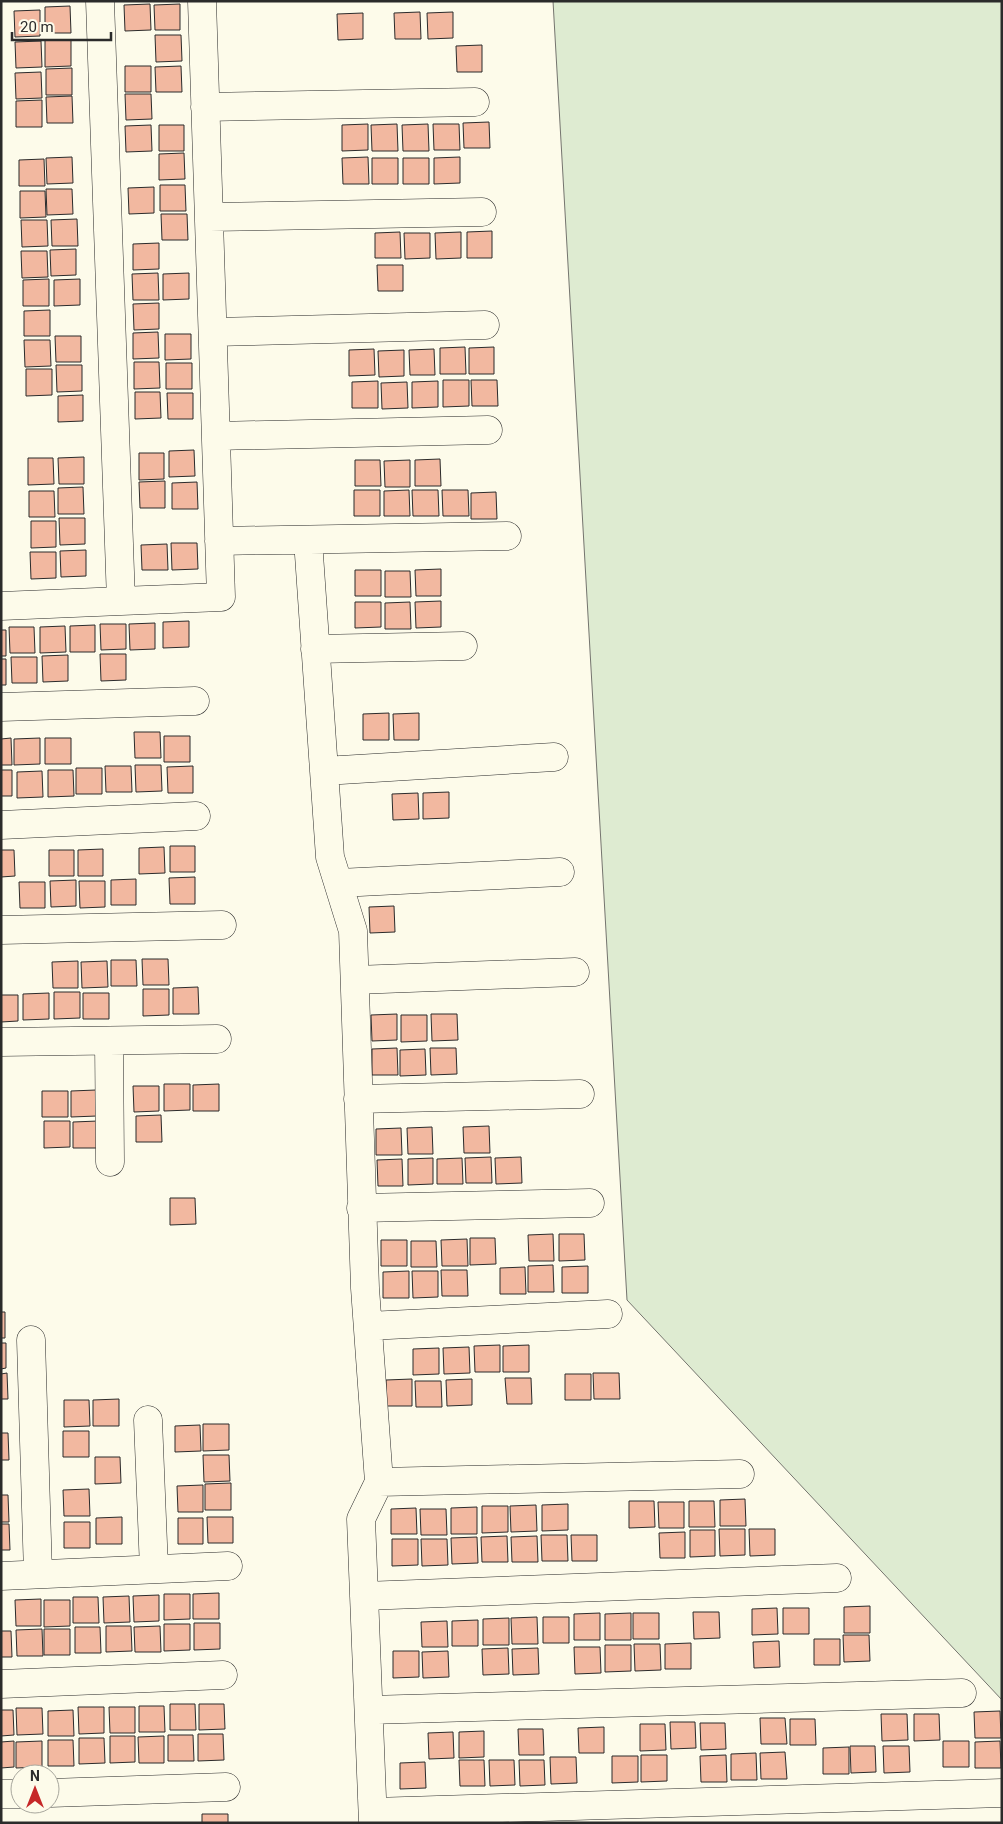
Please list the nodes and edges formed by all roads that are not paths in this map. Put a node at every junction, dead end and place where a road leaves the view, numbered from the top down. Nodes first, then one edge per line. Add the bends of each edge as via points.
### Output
1 (100, 1) edge
2 (202, 1) edge
3 (475, 102) dead end
4 (205, 107) junction
5 (482, 212) dead end
6 (210, 217) junction
7 (485, 325) dead end
8 (213, 332) junction
9 (488, 430) dead end
10 (216, 436) junction
11 (507, 536) dead end
12 (308, 540) junction
13 (219, 541) junction
14 (121, 601) junction
15 (1, 606) edge
16 (463, 646) dead end
17 (316, 649) junction
18 (195, 700) dead end
19 (1, 707) edge
20 (554, 757) dead end
21 (324, 771) junction
22 (196, 816) dead end
23 (1, 825) edge
24 (560, 872) dead end
25 (339, 883) junction
26 (222, 925) dead end
27 (1, 930) edge
28 (575, 972) dead end
29 (355, 980) junction
30 (217, 1039) dead end
31 (109, 1040) junction
32 (1, 1042) edge
33 (580, 1094) dead end
34 (358, 1099) junction
35 (110, 1162) dead end
36 (590, 1202) dead end
37 (361, 1208) junction
38 (608, 1314) dead end
39 (368, 1326) junction
40 (31, 1340) dead end
41 (148, 1420) dead end
42 (740, 1474) dead end
43 (379, 1482) junction
44 (228, 1566) dead end
45 (154, 1570) junction
46 (38, 1574) junction
47 (1, 1576) edge
48 (836, 1578) dead end
49 (364, 1596) junction
50 (223, 1676) dead end
51 (1, 1684) edge
52 (962, 1692) dead end
53 (369, 1710) junction
54 (226, 1787) dead end
55 (60, 1793) edge
56 (1002, 1793) edge
57 (373, 1818) edge

1 - 14 street
2 - 4 street
3 - 4 street
4 - 6 street
5 - 6 street
6 - 8 street
7 - 8 street
8 - 10 street
9 - 10 street
10 - 13 street
11 - 12 street
12 - 13 street
12 - 17 street
13 - 14 street via 221,597
14 - 15 street
16 - 17 street
17 - 21 street
18 - 19 street
20 - 21 street
21 - 25 street via 330,857
22 - 23 street
24 - 25 street
25 - 29 street via 353,931
26 - 27 street
28 - 29 street
29 - 34 street
30 - 31 street
31 - 32 street
31 - 35 street
33 - 34 street
34 - 37 street
36 - 37 street
37 - 39 street
38 - 39 street
39 - 43 street
40 - 46 street
41 - 45 street
42 - 43 street
43 - 49 street via 361,1520
44 - 45 street
45 - 46 street
46 - 47 street
48 - 49 street
49 - 53 street
50 - 51 street
52 - 53 street
53 - 57 street
54 - 55 street
56 - 57 street

